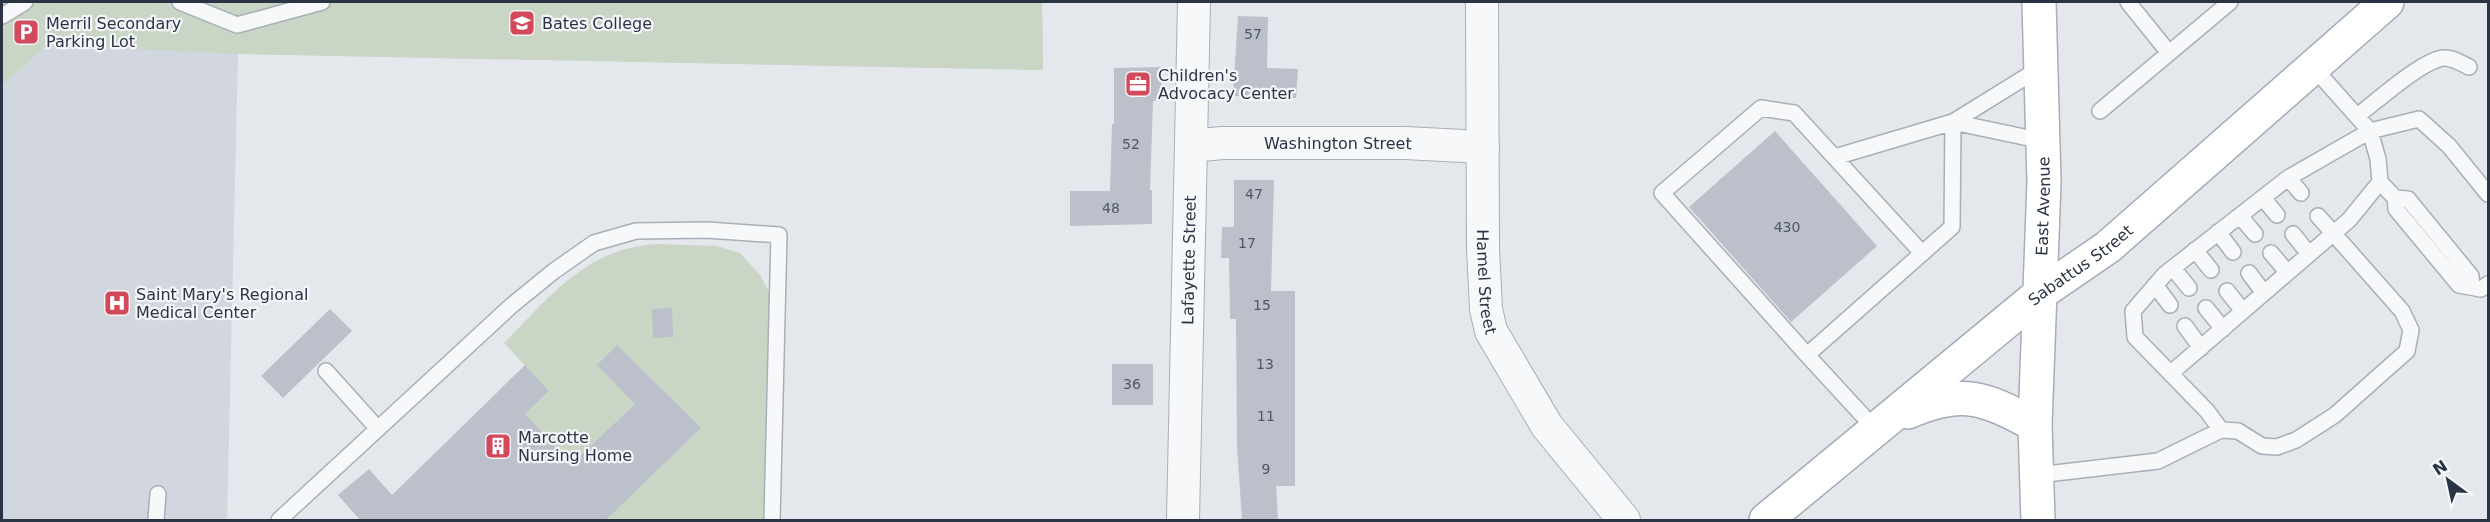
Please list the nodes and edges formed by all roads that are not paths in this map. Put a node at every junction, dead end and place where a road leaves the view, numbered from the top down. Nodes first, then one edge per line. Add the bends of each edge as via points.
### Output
1 (25, 2) edge
2 (180, 2) edge
3 (322, 2) edge
4 (1194, 2) edge
5 (1482, 2) edge
6 (2039, 2) edge
7 (2128, 2) edge
8 (2230, 2) edge
9 (2387, 2) edge
10 (2, 16) edge
11 (2169, 53) junction
12 (2313, 67) junction
13 (2469, 67) dead end
14 (2041, 68) junction
15 (2100, 111) dead end
16 (2357, 116) junction
17 (1953, 122) junction
18 (2370, 131) junction
19 (2043, 141) junction
20 (1192, 146) junction
21 (1483, 147) junction
22 (1835, 157) junction
23 (2288, 178) junction
24 (2380, 182) junction
25 (2301, 194) dead end
26 (2488, 194) edge
27 (2263, 198) junction
28 (2277, 214) dead end
29 (2240, 216) junction
30 (2318, 216) dead end
31 (2218, 232) junction
32 (2254, 234) dead end
33 (2293, 234) dead end
34 (2333, 234) junction
35 (2195, 250) junction
36 (2233, 252) dead end
37 (2271, 253) dead end
38 (1922, 254) junction
39 (2309, 254) junction
40 (2173, 267) junction
41 (2211, 270) dead end
42 (2287, 272) junction
43 (2249, 273) dead end
44 (2488, 284) edge
45 (2155, 285) junction
46 (2189, 288) dead end
47 (2227, 291) dead end
48 (2041, 293) junction
49 (2264, 293) junction
50 (2170, 305) dead end
51 (2206, 308) dead end
52 (2243, 311) junction
53 (2185, 326) dead end
54 (2223, 329) junction
55 (2201, 348) junction
56 (1807, 355) junction
57 (326, 371) dead end
58 (2171, 373) junction
59 (2036, 425) junction
60 (1880, 426) junction
61 (378, 429) junction
62 (2221, 430) junction
63 (2038, 476) junction
64 (158, 494) dead end
65 (156, 520) edge
66 (279, 520) edge
67 (772, 520) edge
68 (1183, 520) edge
69 (1624, 520) edge
70 (1766, 520) edge
71 (2038, 520) edge

1 - 10 lane
2 - 3 lane via 237,25
4 - 20 street, Lafayette Street
5 - 21 street, Hamel Street
6 - 14 main road, East Avenue
7 - 11 lane
8 - 11 lane
9 - 12 main road, Sabattus Street
11 - 15 lane
12 - 16 lane
12 - 48 main road, Sabattus Street via 2108,247
13 - 16 lane via 2443,58 2424,65
14 - 17 lane
14 - 19 main road, East Avenue
16 - 18 lane
17 - 19 lane
17 - 22 lane
17 - 38 lane via 1952,227
18 - 23 lane
18 - 24 lane
18 - 26 lane via 2419,119 2449,146
19 - 48 main road, East Avenue
20 - 21 street, Washington Street via 1405,143
20 - 68 street, Lafayette Street
21 - 69 street, Hamel Street via 1483,248 1491,331 1547,426
22 - 38 lane
22 - 56 lane via 1794,113 1761,108 1662,193
23 - 25 lane
23 - 27 lane
24 - 34 lane
24 - 44 lane via 2459,285 2481,289
27 - 28 lane
27 - 29 lane
29 - 31 lane
29 - 32 lane
30 - 34 lane
31 - 35 lane
31 - 36 lane
33 - 39 lane
34 - 39 lane
34 - 62 lane via 2402,311 2411,330 2407,351 2335,415 2296,440 2277,447 2262,446 2238,431
35 - 40 lane
35 - 41 lane
37 - 42 lane
38 - 56 lane
39 - 42 lane
40 - 45 lane
40 - 46 lane
42 - 49 lane
43 - 49 lane
45 - 50 lane
45 - 58 lane via 2133,310 2135,337
47 - 52 lane
48 - 59 main road, East Avenue
48 - 60 main road, Sabattus Street
49 - 52 lane
51 - 54 lane
52 - 54 lane
53 - 55 lane
54 - 55 lane
55 - 58 lane
56 - 60 lane
57 - 61 lane
58 - 62 lane
59 - 60 main road via 1984,400 1956,397 1929,403
59 - 63 main road, East Avenue
60 - 70 main road, Sabattus Street
61 - 66 lane
61 - 67 lane via 511,306 594,243 636,231 707,230 779,236
62 - 63 lane via 2158,461
63 - 71 main road, East Avenue
64 - 65 lane

